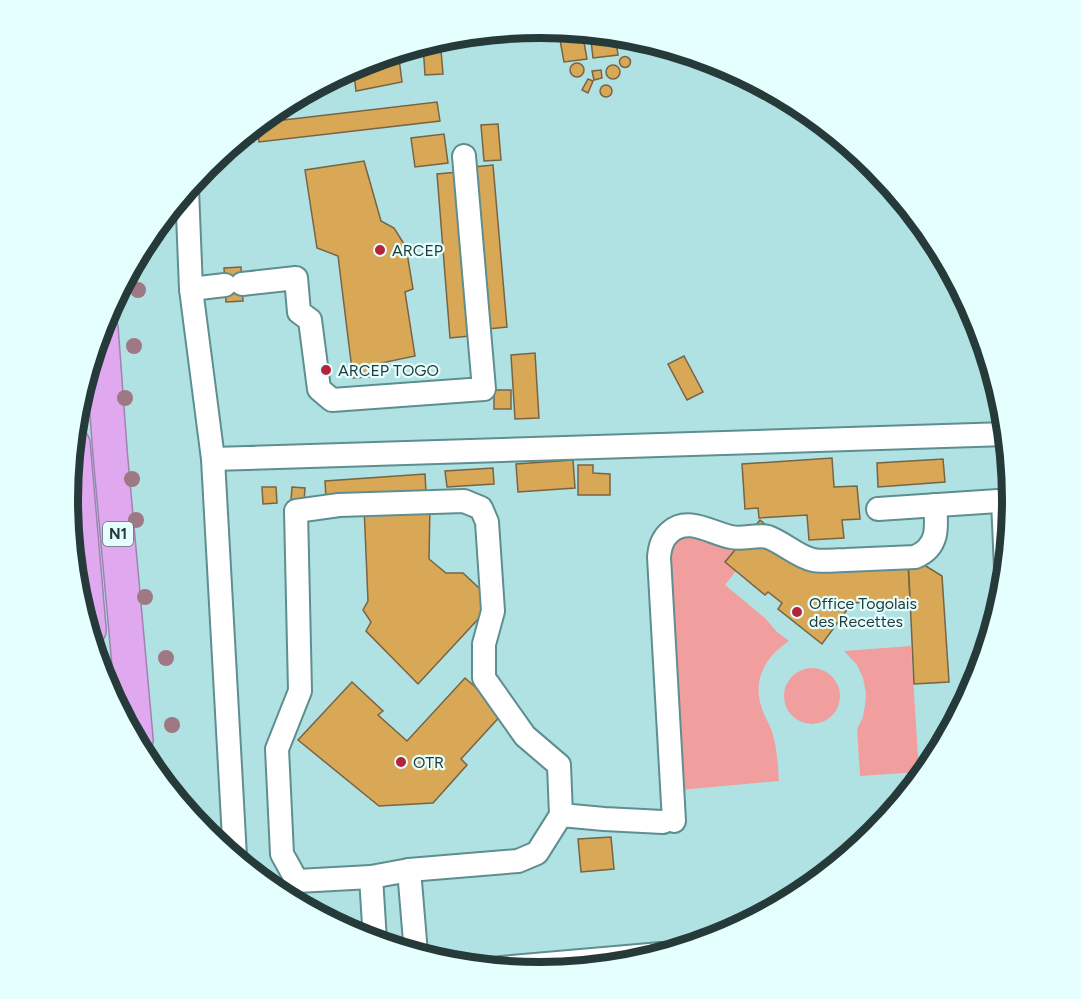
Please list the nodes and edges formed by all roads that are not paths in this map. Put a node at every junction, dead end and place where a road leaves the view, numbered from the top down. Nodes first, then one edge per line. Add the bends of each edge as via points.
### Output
1 (464, 156) dead end
2 (188, 202) edge
3 (191, 289) junction
4 (103, 352) edge
5 (998, 434) edge
6 (213, 459) junction
7 (78, 495) edge
8 (1002, 500) edge
9 (935, 505) junction
10 (878, 509) dead end
11 (85, 576) edge
12 (134, 719) edge
13 (561, 815) junction
14 (234, 845) edge
15 (409, 870) junction
16 (371, 877) junction
17 (374, 930) edge
18 (415, 944) edge

1 - 3 street via 484,389 332,400 319,389 310,320 299,312 296,278
2 - 3 street
3 - 6 street
4 - 12 highway, N1
5 - 6 street
6 - 14 street
7 - 11 highway, N1
8 - 9 street
9 - 10 street
9 - 13 street via 932,544 915,556 815,561 763,536 731,537 690,525 666,535 659,557 669,822
13 - 15 street via 537,854 518,861
13 - 16 street via 558,765 525,736 484,678 484,644 493,611 487,522 481,508 464,501 339,505 296,511 300,691 277,749 282,854 297,881
15 - 16 street
15 - 18 street
16 - 17 street

